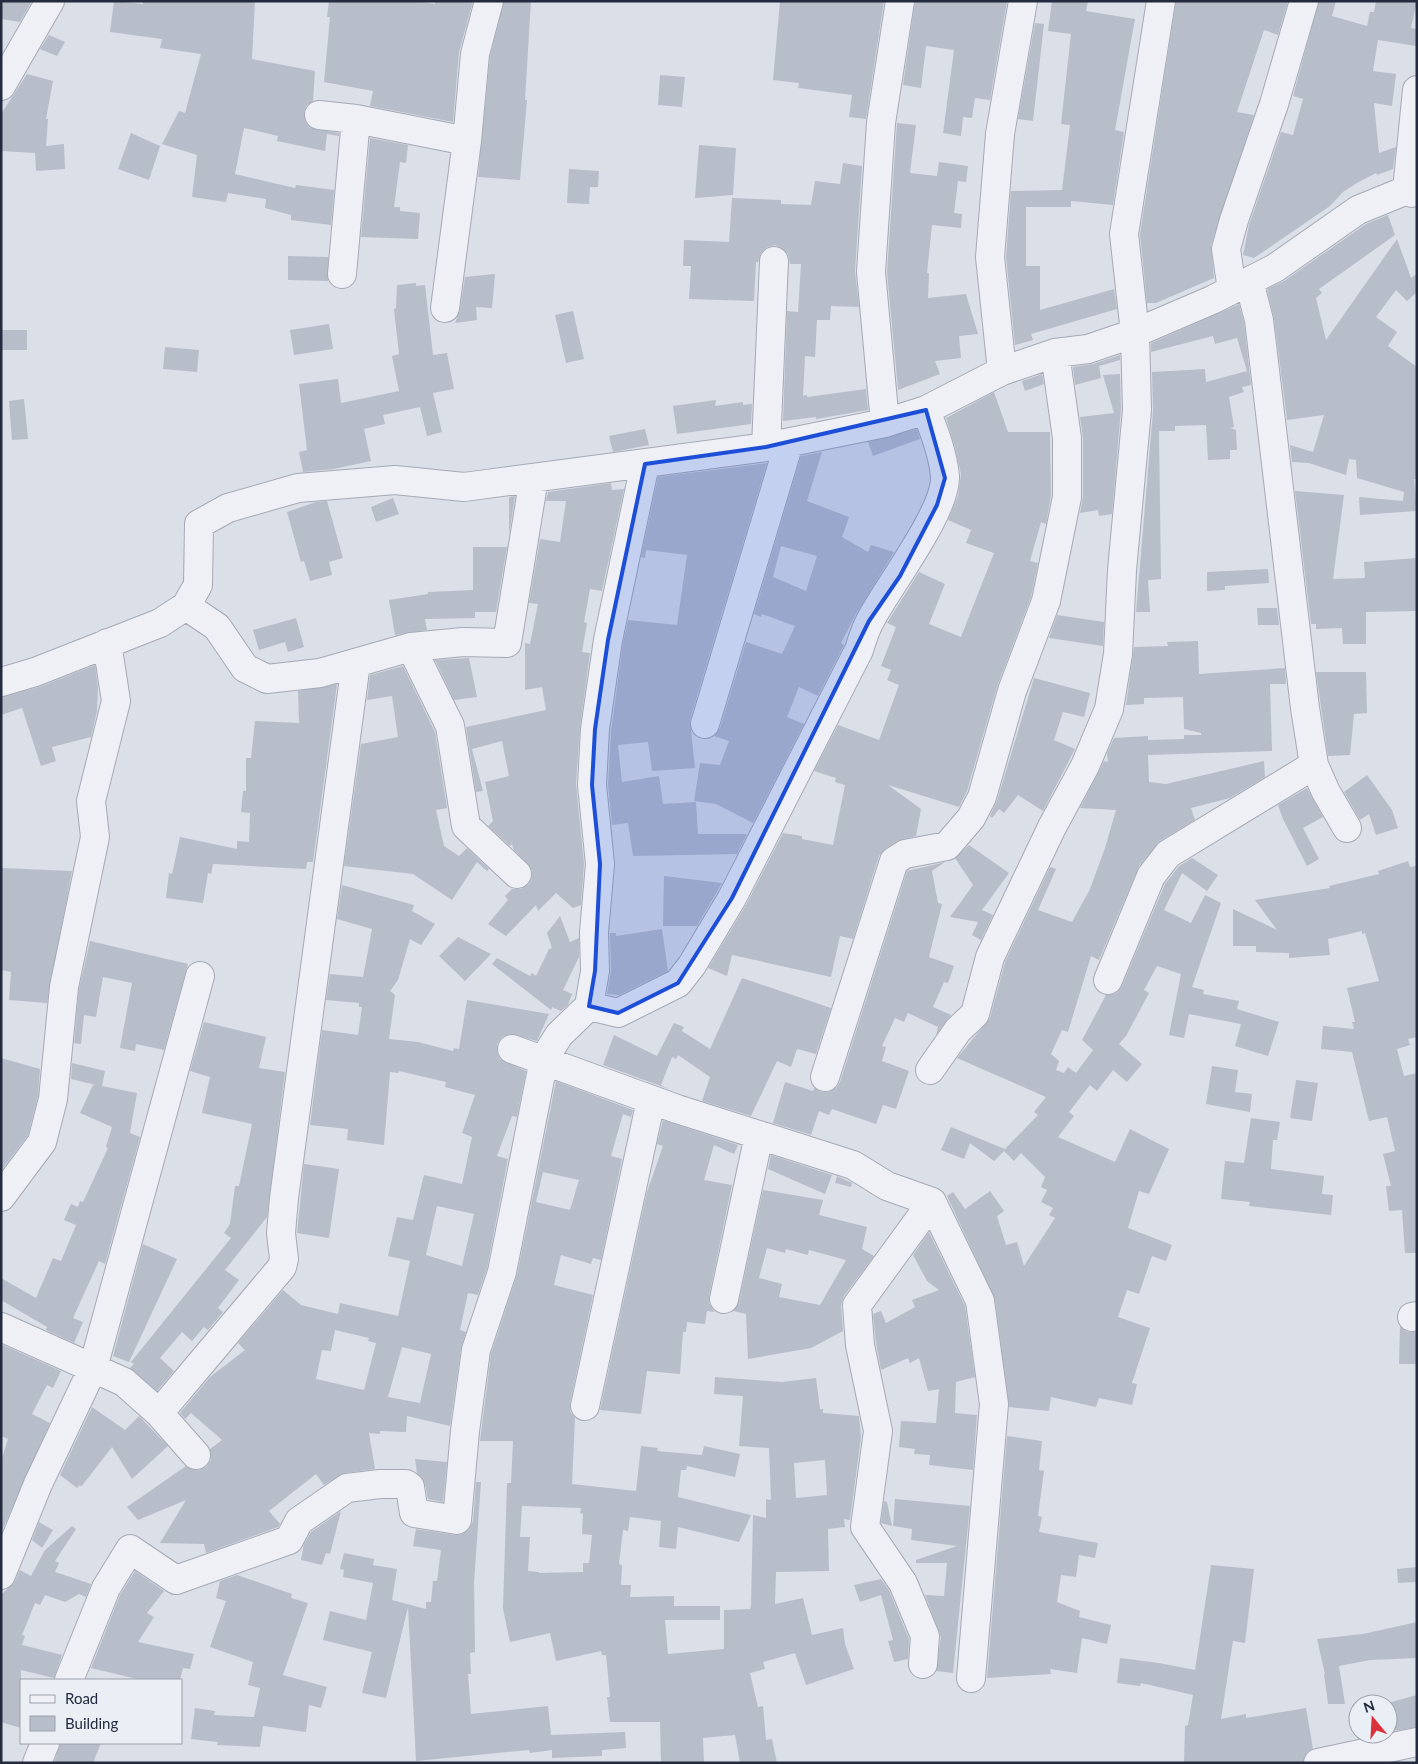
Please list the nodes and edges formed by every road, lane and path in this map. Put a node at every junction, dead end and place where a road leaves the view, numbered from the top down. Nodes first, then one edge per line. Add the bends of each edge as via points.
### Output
1 (50, 1) edge
2 (489, 1) edge
3 (900, 1) edge
4 (1023, 1) edge
5 (1161, 1) edge
6 (1304, 1) edge
7 (1, 86) edge
8 (1417, 90) edge
9 (319, 115) dead end
10 (356, 119) junction
11 (467, 141) junction
12 (1413, 188) edge
13 (774, 261) dead end
14 (342, 274) dead end
15 (1241, 285) junction
16 (445, 308) dead end
17 (1135, 333) junction
18 (1055, 353) junction
19 (1002, 372) junction
20 (926, 410) junction
21 (885, 423) junction
22 (778, 445) junction
23 (645, 464) junction
24 (534, 478) junction
25 (186, 606) junction
26 (108, 644) junction
27 (411, 647) junction
28 (356, 663) junction
29 (1, 682) edge
30 (705, 724) dead end
31 (1314, 764) junction
32 (1347, 828) dead end
33 (517, 874) dead end
34 (200, 976) dead end
35 (1108, 980) dead end
36 (589, 1006) junction
37 (512, 1048) dead end
38 (544, 1059) junction
39 (930, 1070) dead end
40 (825, 1077) dead end
41 (651, 1100) junction
42 (759, 1135) junction
43 (1, 1197) edge
44 (932, 1202) junction
45 (724, 1299) dead end
46 (1, 1327) edge
47 (93, 1368) junction
48 (585, 1406) dead end
49 (159, 1413) junction
50 (196, 1455) dead end
51 (1, 1575) edge
52 (923, 1664) dead end
53 (970, 1678) dead end
54 (70, 1679) edge
55 (1417, 1742) edge
56 (45, 1744) edge
57 (37, 1763) edge
58 (1318, 1763) edge

1 - 7 street
2 - 11 street via 475,54
3 - 21 street via 881,123 871,272
4 - 19 street via 1000,134 990,257
5 - 17 street via 1124,234
6 - 15 street via 1226,250
8 - 12 street
9 - 10 street
10 - 11 street
10 - 14 street
11 - 16 street
12 - 15 street via 1358,210 1290,258
13 - 22 street
15 - 17 street
15 - 31 street via 1259,320
17 - 18 street via 1088,350
17 - 39 street via 1137,410 1122,570 1118,654 1109,709 1085,766 990,957 975,1014 958,1030
18 - 19 street
18 - 40 street via 1067,438 1067,497 1046,601 1012,691 982,797 971,818 947,846 905,854 894,861
19 - 20 street
20 - 21 street
20 - 36 street via 937,439 945,478 937,505 900,576 870,621 859,650 732,898 678,983 618,1012
21 - 22 street
22 - 23 street
22 - 30 street
23 - 24 street
23 - 36 street via 608,640 595,729 592,785 600,864 594,932 595,971
24 - 25 street via 464,486 396,480 298,488 228,508 199,524 198,584
24 - 27 street via 507,643 463,642
25 - 26 street via 160,622
25 - 28 street via 217,627 245,668 267,679 320,673
26 - 29 street
26 - 43 street via 116,701 91,801 95,837 64,987 53,1099 42,1142
27 - 28 street
27 - 33 street via 450,726 466,826
28 - 49 street via 284,1198 282,1267
31 - 32 street
31 - 35 street via 1168,854 1151,876
34 - 47 street
36 - 38 street via 559,1035
37 - 38 street
38 - 41 street
38 - 54 street via 502,1272 476,1350 457,1520 414,1513 410,1487 406,1484 380,1484 348,1488 299,1521 289,1540 176,1580 130,1549 106,1588
41 - 42 street
41 - 48 street
42 - 44 street via 853,1165 887,1186
42 - 45 street
44 - 52 street via 857,1305 860,1345 878,1431 865,1527 903,1582 925,1636
44 - 53 street via 980,1301 994,1404
46 - 47 street
47 - 49 street via 124,1382
47 - 51 street via 38,1484
49 - 50 street
55 - 58 street
56 - 57 street

